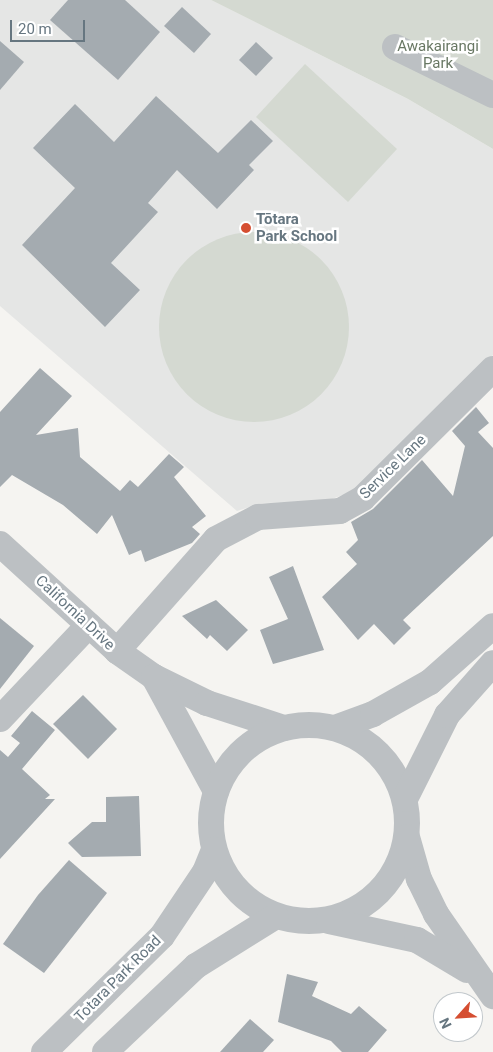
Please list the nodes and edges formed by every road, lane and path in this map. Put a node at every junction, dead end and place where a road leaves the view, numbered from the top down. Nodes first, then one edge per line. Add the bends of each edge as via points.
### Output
1 (394, 47) dead end
2 (493, 94) edge
3 (493, 369) edge
4 (0, 544) edge
5 (89, 625) junction
6 (493, 626) edge
7 (117, 651) junction
8 (493, 663) edge
9 (154, 677) junction
10 (0, 719) edge
11 (284, 728) junction
12 (335, 728) junction
13 (216, 791) junction
14 (405, 800) junction
15 (407, 837) junction
16 (214, 850) junction
17 (276, 916) junction
18 (329, 920) junction
19 (485, 987) edge
20 (44, 1052) edge
21 (105, 1052) edge

1 - 2 street
3 - 7 street, Service Lane via 363,498 340,511 258,517 216,539
4 - 5 street, California Drive
5 - 7 street, California Drive
5 - 10 street
6 - 12 street via 430,682 373,714
7 - 9 street, California Drive
8 - 14 street via 447,715
9 - 11 street, California Drive via 207,703
9 - 13 street, California Drive
11 - 12 street via 318,725
11 - 13 street via 242,751
12 - 14 street via 359,738 380,754 395,775
13 - 16 street via 211,830
14 - 15 street
15 - 18 street via 399,866 381,891 357,910
15 - 19 street via 418,879 430,903
16 - 17 street via 237,890
16 - 20 street, Totara Park Road via 205,872 162,936
17 - 18 street via 293,921
17 - 21 street via 196,966
18 - 19 street via 417,940

